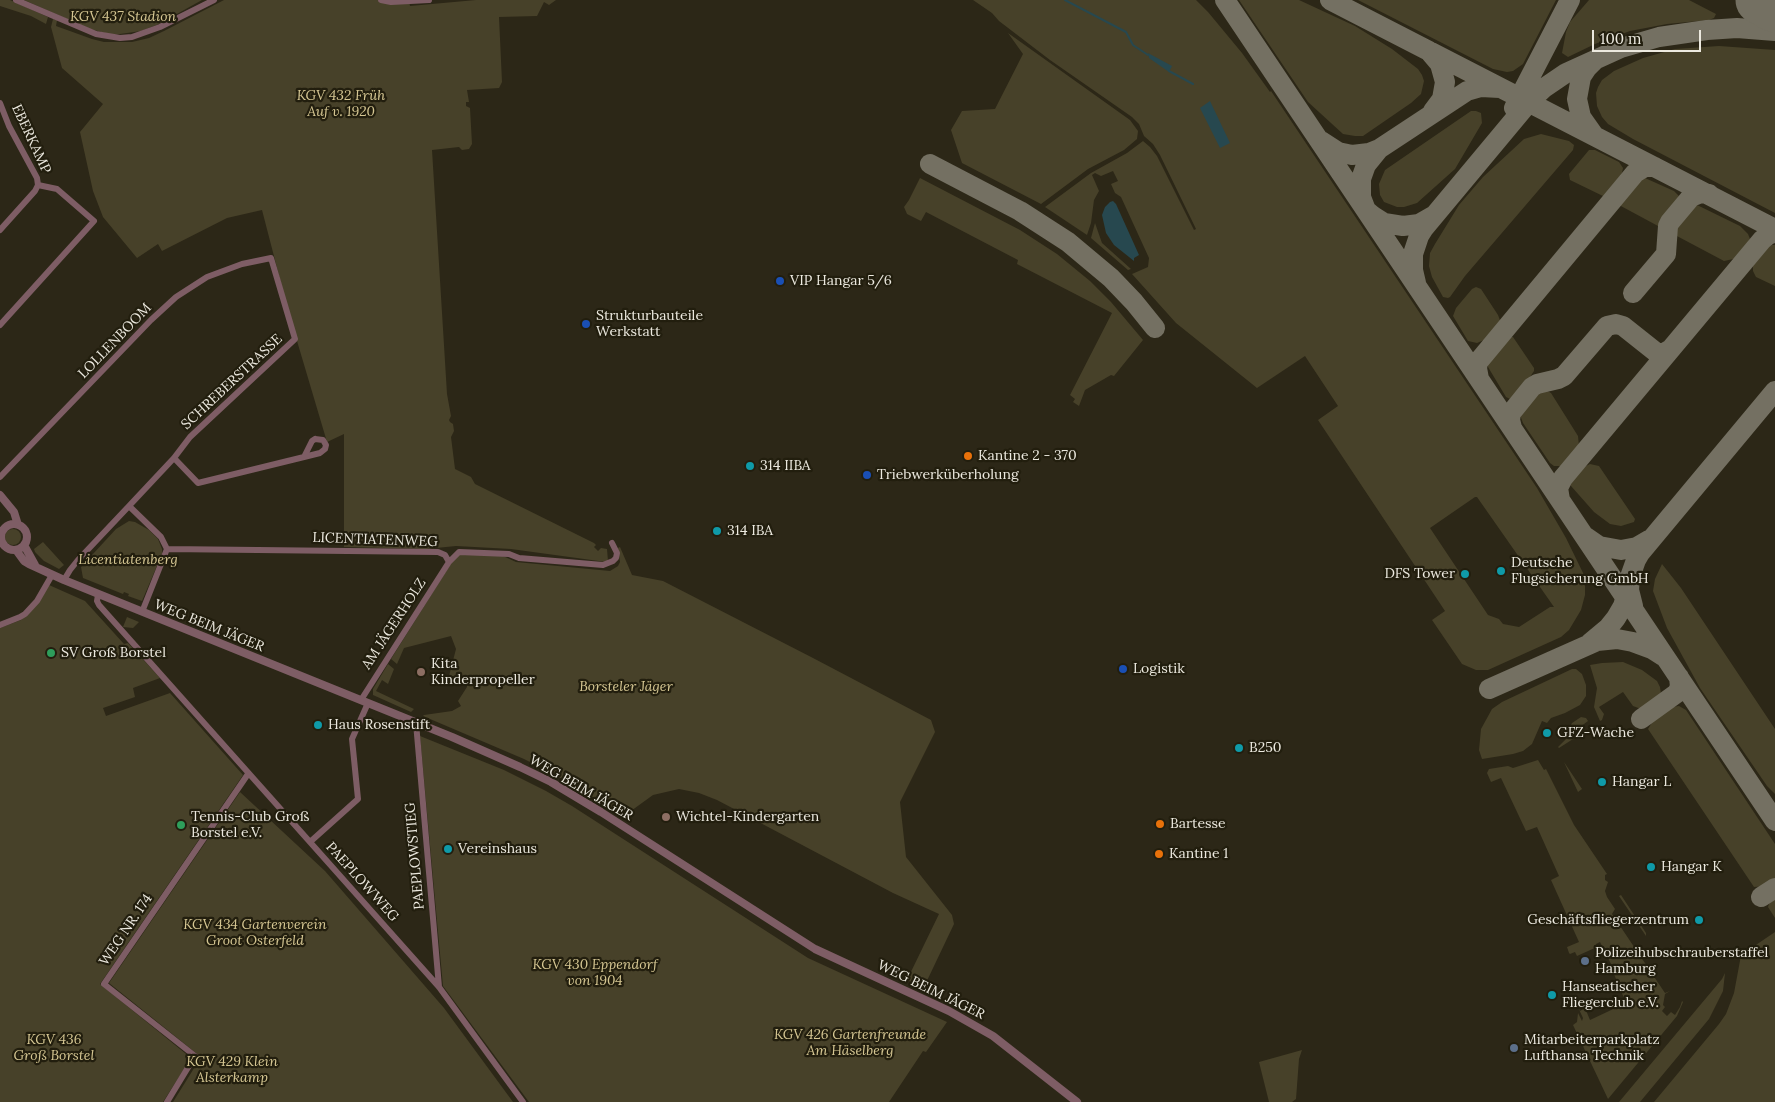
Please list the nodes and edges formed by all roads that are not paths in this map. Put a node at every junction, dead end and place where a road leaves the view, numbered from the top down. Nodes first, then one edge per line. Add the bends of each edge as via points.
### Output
1 (16, 0) edge
2 (214, 0) edge
3 (381, 0) edge
4 (429, 0) edge
5 (0, 103) edge
6 (38, 185) junction
7 (0, 230) edge
8 (271, 258) joint
9 (0, 325) edge
10 (304, 457) dead end
11 (174, 458) junction
12 (0, 477) edge
13 (0, 494) edge
14 (5, 502) junction
15 (129, 506) junction
16 (18, 524) junction
17 (8, 525) junction
18 (1, 531) edge
19 (1, 542) edge
20 (612, 543) dead end
21 (24, 545) junction
22 (167, 549) junction
23 (16, 550) junction
24 (449, 562) junction
25 (36, 567) junction
26 (52, 575) junction
27 (64, 580) junction
28 (98, 595) junction
29 (142, 612) junction
30 (0, 625) edge
31 (364, 702) junction
32 (416, 723) junction
33 (248, 774) junction
34 (310, 842) junction
35 (439, 987) junction
36 (167, 1102) edge
37 (523, 1102) edge
38 (1077, 1102) edge

1 - 2 street via 96,34 120,38 160,27
3 - 4 street
5 - 6 street, EBERKAMP
6 - 7 street
6 - 9 street via 57,189 94,221
8 - 11 street, SCHREBERSTRASSE via 296,339 190,437
8 - 12 street, LOLLENBOOM via 242,264 207,277 176,297
10 - 11 street via 198,483
11 - 15 street, SCHREBERSTRASSE
13 - 14 street
14 - 16 street via 14,512
14 - 17 street
15 - 22 street via 161,537
15 - 27 street, SCHREBERSTRASSE via 78,560
16 - 17 street
16 - 21 street via 26,534
17 - 18 street
18 - 19 street
19 - 23 street via 8,549
20 - 24 street, LICENTIATENWEG via 616,558 603,565 518,558 510,554 459,552
21 - 23 street
21 - 25 street
22 - 24 street, LICENTIATENWEG via 438,552
22 - 29 street
23 - 25 street, WEG BEIM JÄGER
24 - 31 street, AM JÄGERHOLZ
25 - 26 street, WEG BEIM JÄGER
26 - 27 street, WEG BEIM JÄGER
26 - 30 street via 25,614
27 - 28 street, WEG BEIM JÄGER
28 - 29 street, WEG BEIM JÄGER
28 - 33 street, PAEPLOWWEG via 99,605
29 - 31 street, WEG BEIM JÄGER
31 - 32 street, WEG BEIM JÄGER
31 - 34 street, AM JÄGERHOLZ via 352,739 358,799
32 - 35 street, PAEPLOWSTIEG
32 - 38 street, WEG BEIM JÄGER via 551,782 815,949 949,1011 986,1032
33 - 34 street, PAEPLOWWEG
33 - 36 street, WEG NR. 174 via 104,984 195,1056
34 - 35 street, PAEPLOWWEG
35 - 37 street, PAEPLOWWEG

